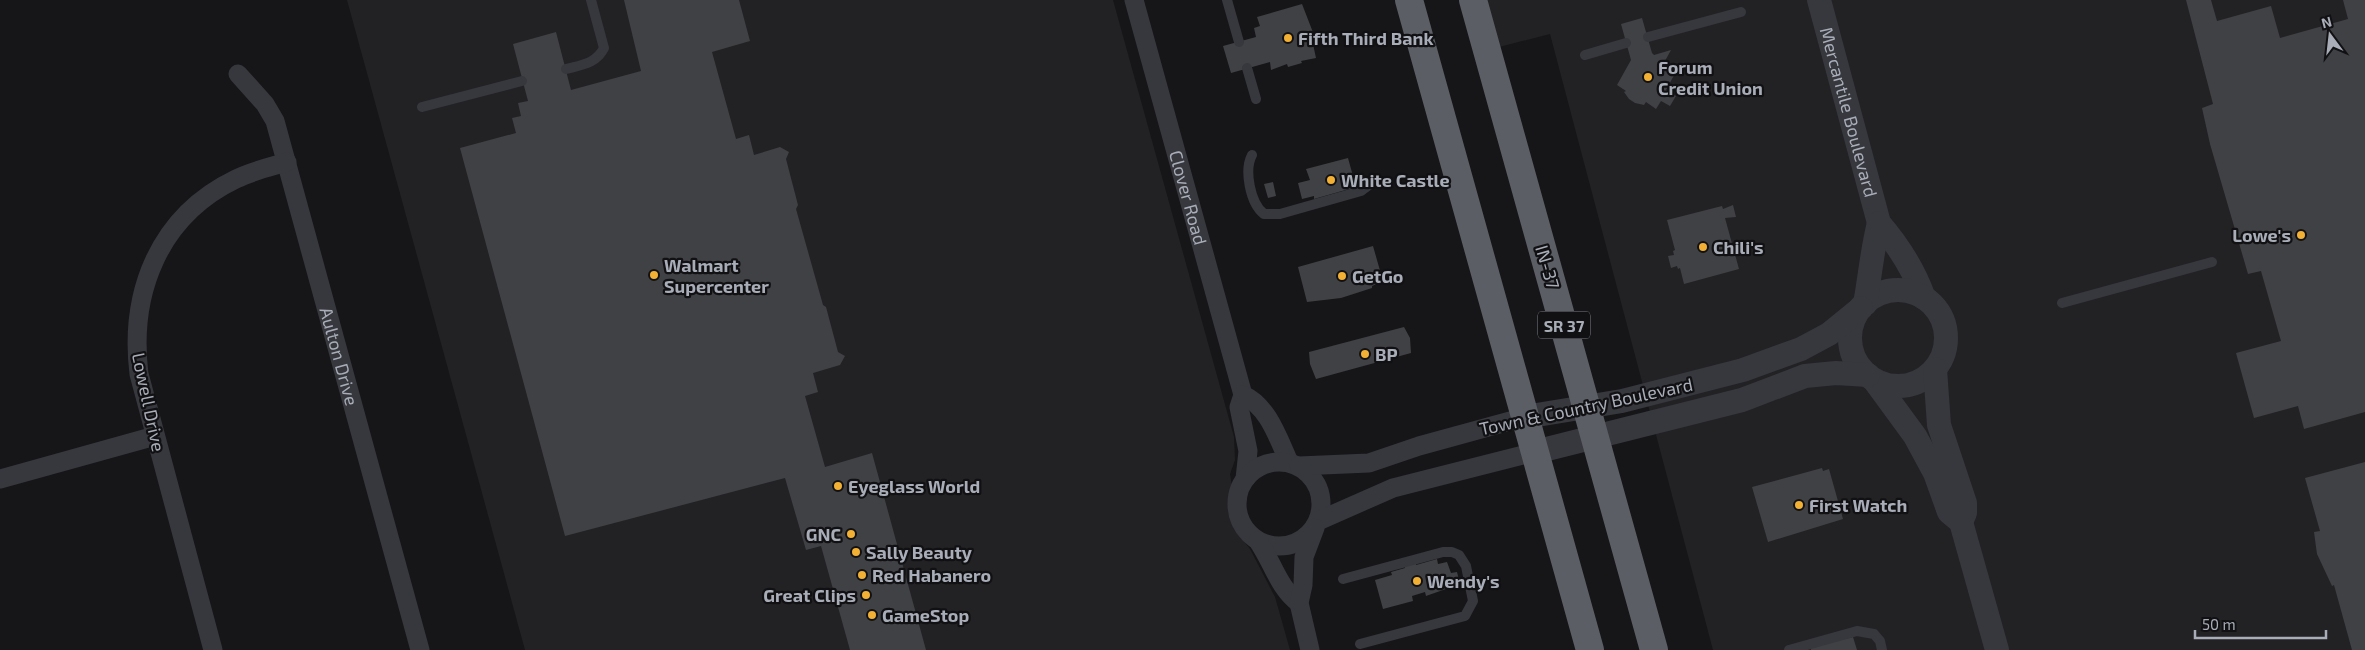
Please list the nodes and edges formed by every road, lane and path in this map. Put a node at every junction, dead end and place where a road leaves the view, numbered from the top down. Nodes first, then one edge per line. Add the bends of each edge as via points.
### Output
1 (591, 0) edge
2 (1134, 0) edge
3 (1227, 0) edge
4 (1409, 0) edge
5 (1473, 0) edge
6 (1819, 0) edge
7 (1741, 12) dead end
8 (1648, 37) dead end
9 (1239, 42) dead end
10 (1626, 43) dead end
11 (1585, 55) dead end
12 (1247, 68) dead end
13 (566, 69) dead end
14 (238, 74) dead end
15 (522, 80) dead end
16 (1256, 99) dead end
17 (422, 107) dead end
18 (1252, 155) dead end
19 (287, 162) junction
20 (1372, 182) dead end
21 (1879, 223) junction
22 (2212, 262) dead end
23 (1924, 298) junction
24 (2062, 303) dead end
25 (1862, 306) junction
26 (1935, 369) junction
27 (1871, 378) junction
28 (1243, 394) junction
29 (1586, 406) junction
30 (1525, 417) junction
31 (155, 436) junction
32 (1595, 437) junction
33 (1535, 452) junction
34 (1294, 464) junction
35 (0, 479) edge
36 (1245, 479) junction
37 (1961, 522) junction
38 (1317, 523) junction
39 (1258, 541) junction
40 (1343, 579) dead end
41 (1299, 603) junction
42 (1360, 644) dead end
43 (214, 650) edge
44 (420, 650) edge
45 (1310, 650) edge
46 (1590, 650) edge
47 (1654, 650) edge
48 (1789, 650) edge
49 (1882, 650) edge
50 (1997, 650) edge

1 - 13 lane via 604,48 593,61
2 - 28 street, Clover Road
3 - 9 lane
4 - 30 highway
5 - 29 highway, IN-37 / SR 37
6 - 21 street, Mercantile Boulevard
7 - 8 lane
10 - 11 lane
12 - 16 lane
14 - 19 street, Aulton Drive via 265,104 275,121
15 - 17 lane
18 - 20 lane via 1247,172 1256,207 1264,214 1280,214 1361,192
19 - 31 street, Lowell Drive via 251,173 218,189 173,230 157,252 138,313 136,348 139,374
19 - 44 street, Aulton Drive
21 - 23 street, Mercantile Boulevard via 1915,273
21 - 25 street, Mercantile Boulevard via 1871,275
22 - 24 lane
23 - 25 street via 1893,290 1878,294
23 - 26 street via 1941,316 1946,332 1945,349
25 - 27 street via 1853,320 1850,347 1855,360
25 - 29 street, Town & Country Boulevard via 1829,334 1775,359 1622,401
26 - 27 street via 1916,383 1902,386 1887,385
26 - 37 street via 1939,425 1965,503
27 - 32 street, Town & Country Boulevard via 1836,373 1805,376 1742,400
27 - 37 street via 1915,436 1935,473 1949,512
28 - 34 street via 1262,408
28 - 36 street, Clover Road via 1239,407 1248,451
29 - 30 street, Town & Country Boulevard
29 - 32 highway, IN-37 / SR 37
30 - 33 highway
30 - 34 street, Town & Country Boulevard via 1368,463
31 - 35 street
31 - 43 street, Lowell Drive
32 - 33 street, Town & Country Boulevard
32 - 47 highway, IN-37 / SR 37
33 - 38 street, Town & Country Boulevard via 1393,488
33 - 46 highway
34 - 36 street via 1280,461 1260,466
34 - 38 street via 1309,474 1319,490 1321,508
36 - 39 street via 1238,498 1239,518
37 - 50 street
38 - 39 street via 1302,539 1284,546
38 - 41 street via 1304,557
39 - 41 street via 1285,590
40 - 42 lane via 1443,552 1459,555 1466,566 1473,601 1465,616
41 - 45 street
48 - 49 lane via 1857,630 1874,634

